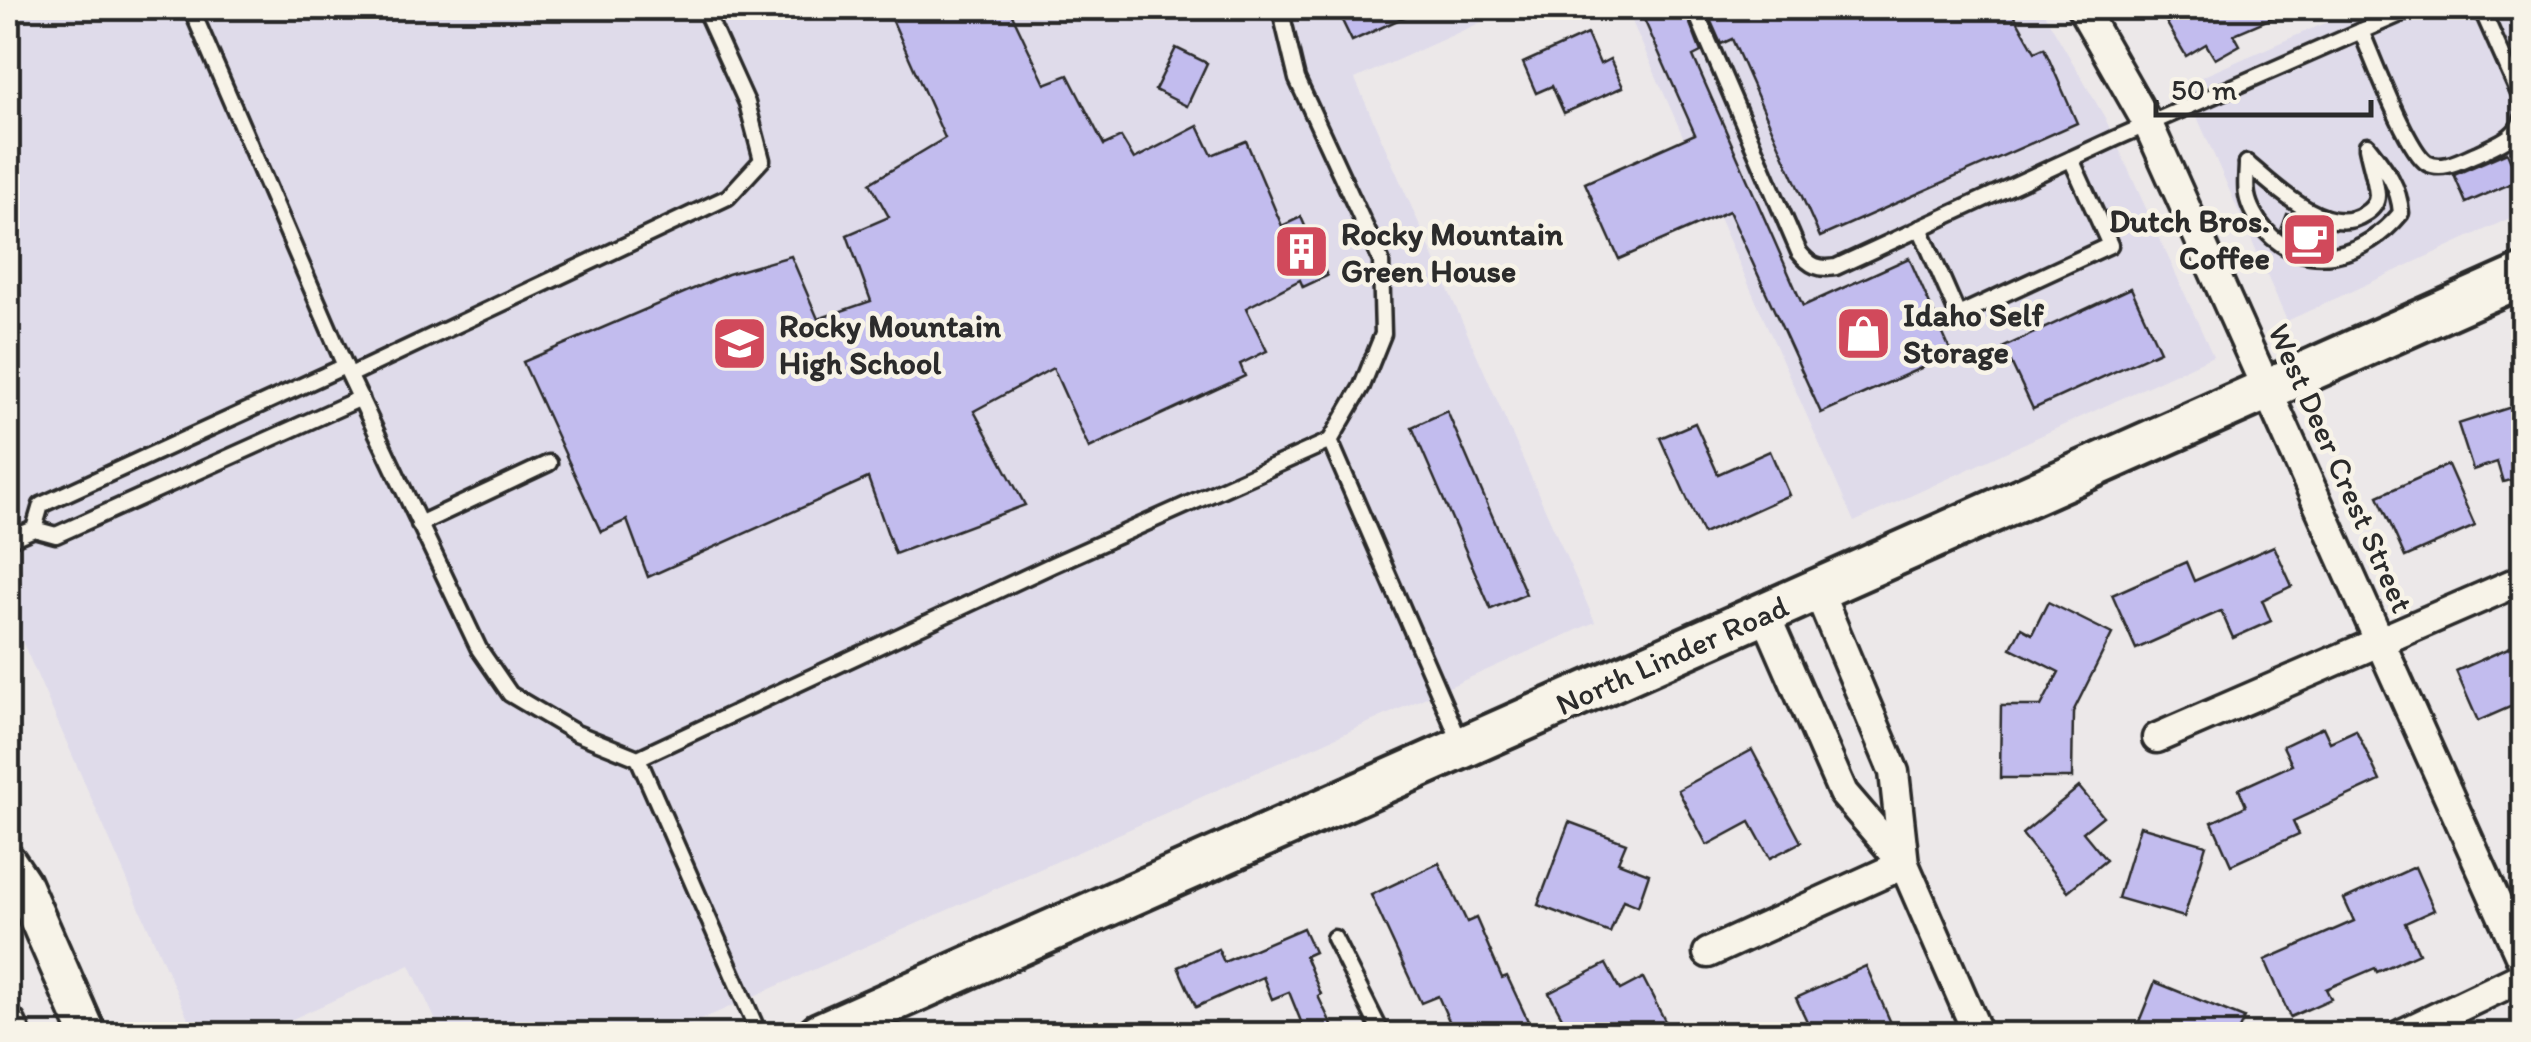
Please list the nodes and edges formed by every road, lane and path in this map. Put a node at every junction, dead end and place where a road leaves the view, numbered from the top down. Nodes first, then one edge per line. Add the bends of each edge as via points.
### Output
1 (191, 8) edge
2 (704, 8) edge
3 (1280, 8) edge
4 (1694, 8) edge
5 (2082, 8) edge
6 (2414, 8) edge
7 (2481, 8) edge
8 (2361, 31) junction
9 (2524, 113) edge
10 (2148, 124) junction
11 (2070, 159) junction
12 (2247, 163) joint
13 (1920, 228) junction
14 (2524, 275) edge
15 (348, 371) junction
16 (2267, 389) junction
17 (361, 398) junction
18 (1330, 441) junction
19 (549, 463) dead end
20 (419, 524) junction
21 (34, 529) junction
22 (8, 540) edge
23 (2524, 579) edge
24 (1818, 590) junction
25 (1765, 614) junction
26 (2379, 639) junction
27 (2157, 738) dead end
28 (1462, 748) junction
29 (638, 758) junction
30 (8, 862) edge
31 (1904, 864) junction
32 (1334, 938) dead end
33 (1708, 953) dead end
34 (2524, 964) edge
35 (2524, 976) edge
36 (8, 1025) edge
37 (12, 1034) edge
38 (88, 1034) edge
39 (760, 1034) edge
40 (819, 1034) edge
41 (1382, 1034) edge
42 (1978, 1034) edge
43 (2402, 1034) edge

1 - 15 lane
2 - 15 lane via 747,103 762,160 728,197
3 - 18 lane via 1297,79 1380,261 1383,334
4 - 13 lane via 1805,260 1836,267
5 - 10 street, West Deer Crest Street
6 - 8 lane
7 - 9 lane
8 - 9 lane via 2426,163 2451,164 2509,139
8 - 10 lane
10 - 11 lane
10 - 16 street, West Deer Crest Street
11 - 13 lane
11 - 13 lane via 2110,245 1958,315
12 - 12 lane via 2247,196 2258,222 2298,253 2342,254 2387,230 2400,213 2392,178 2366,145 2375,204 2341,222 2308,210
14 - 16 main road, North Linder Road
15 - 17 lane
15 - 21 lane via 41,506
16 - 24 main road, North Linder Road
16 - 26 street, West Deer Crest Street
17 - 20 lane
17 - 21 lane via 56,535
18 - 28 lane
18 - 29 lane
19 - 20 lane
20 - 29 lane via 478,649 510,694 576,733
21 - 22 lane
23 - 26 street
24 - 25 main road, North Linder Road
24 - 31 street via 1894,772
25 - 28 main road, North Linder Road
25 - 31 street via 1842,793
26 - 27 street
26 - 34 street, West Deer Crest Street
28 - 40 main road, North Linder Road
29 - 39 lane
30 - 38 street
31 - 33 street
31 - 42 street
32 - 41 lane
35 - 43 street
36 - 37 street

